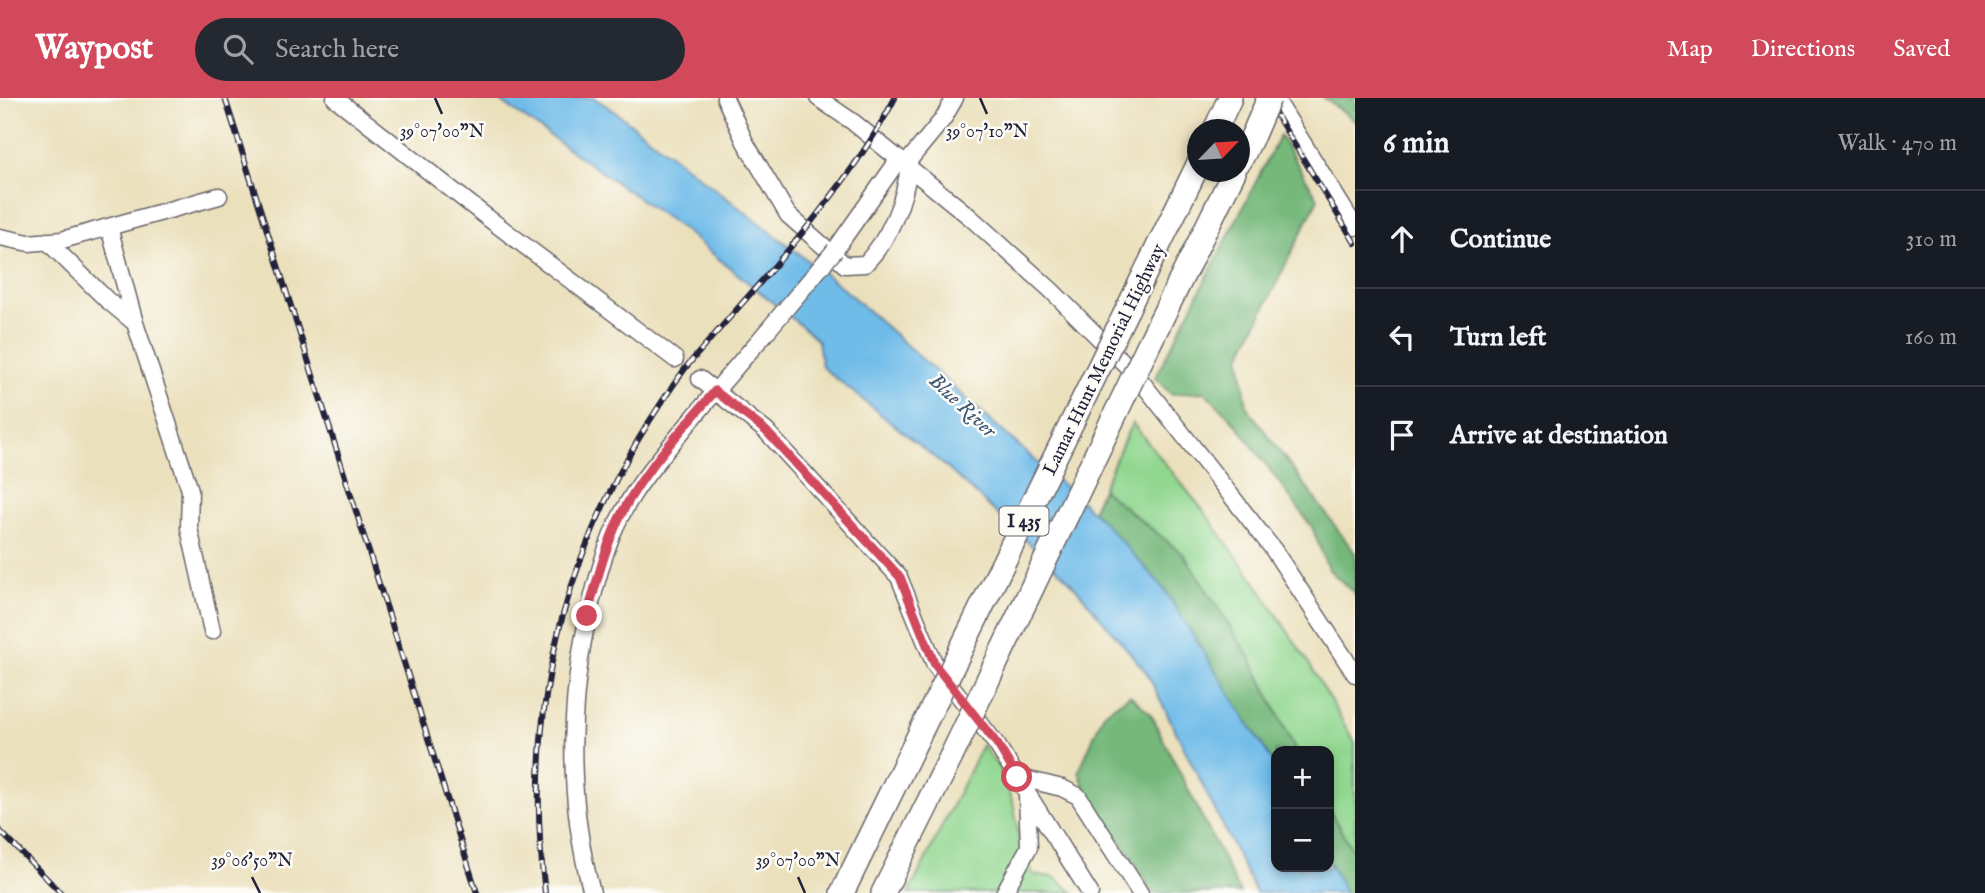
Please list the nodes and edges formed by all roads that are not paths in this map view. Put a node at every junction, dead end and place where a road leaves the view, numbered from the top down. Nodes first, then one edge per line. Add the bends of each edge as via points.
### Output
1 (335, 98) edge
2 (725, 98) edge
3 (818, 98) edge
4 (955, 98) edge
5 (1269, 98) edge
6 (1275, 98) edge
7 (1229, 99) edge
8 (1219, 119) edge
9 (1250, 141) edge
10 (905, 163) junction
11 (1190, 182) edge
12 (1229, 182) edge
13 (219, 196) dead end
14 (109, 227) junction
15 (1355, 227) edge
16 (0, 237) edge
17 (47, 241) junction
18 (135, 323) junction
19 (675, 359) dead end
20 (700, 379) dead end
21 (715, 391) junction
22 (212, 631) dead end
23 (1355, 674) edge
24 (1017, 777) junction
25 (1027, 792) junction
26 (592, 893) edge
27 (842, 893) edge
28 (883, 893) edge
29 (1004, 893) edge
30 (1090, 893) edge
31 (1140, 893) edge

1 - 19 street
2 - 10 street via 788,215 845,265 864,264 877,251 907,183
3 - 10 street
4 - 10 street
5 - 9 highway, bridge
6 - 15 street
7 - 8 highway
10 - 21 street, bridge
10 - 23 street via 1051,290 1137,376 1273,549
11 - 27 highway, Lamar Hunt Memorial Highway / I 435, bridge
12 - 28 highway, Lamar Hunt Memorial Highway / I 435, bridge
13 - 14 street
14 - 17 street
14 - 18 street
16 - 17 street via 29,243
17 - 18 street
18 - 22 street via 191,491 188,528
20 - 21 street
21 - 24 street via 766,431 900,577 935,665 998,745
21 - 26 street via 624,510 603,559 587,616 576,677 573,741 577,818
24 - 25 street
24 - 31 street via 1078,796
25 - 29 street via 1029,847
25 - 30 street

